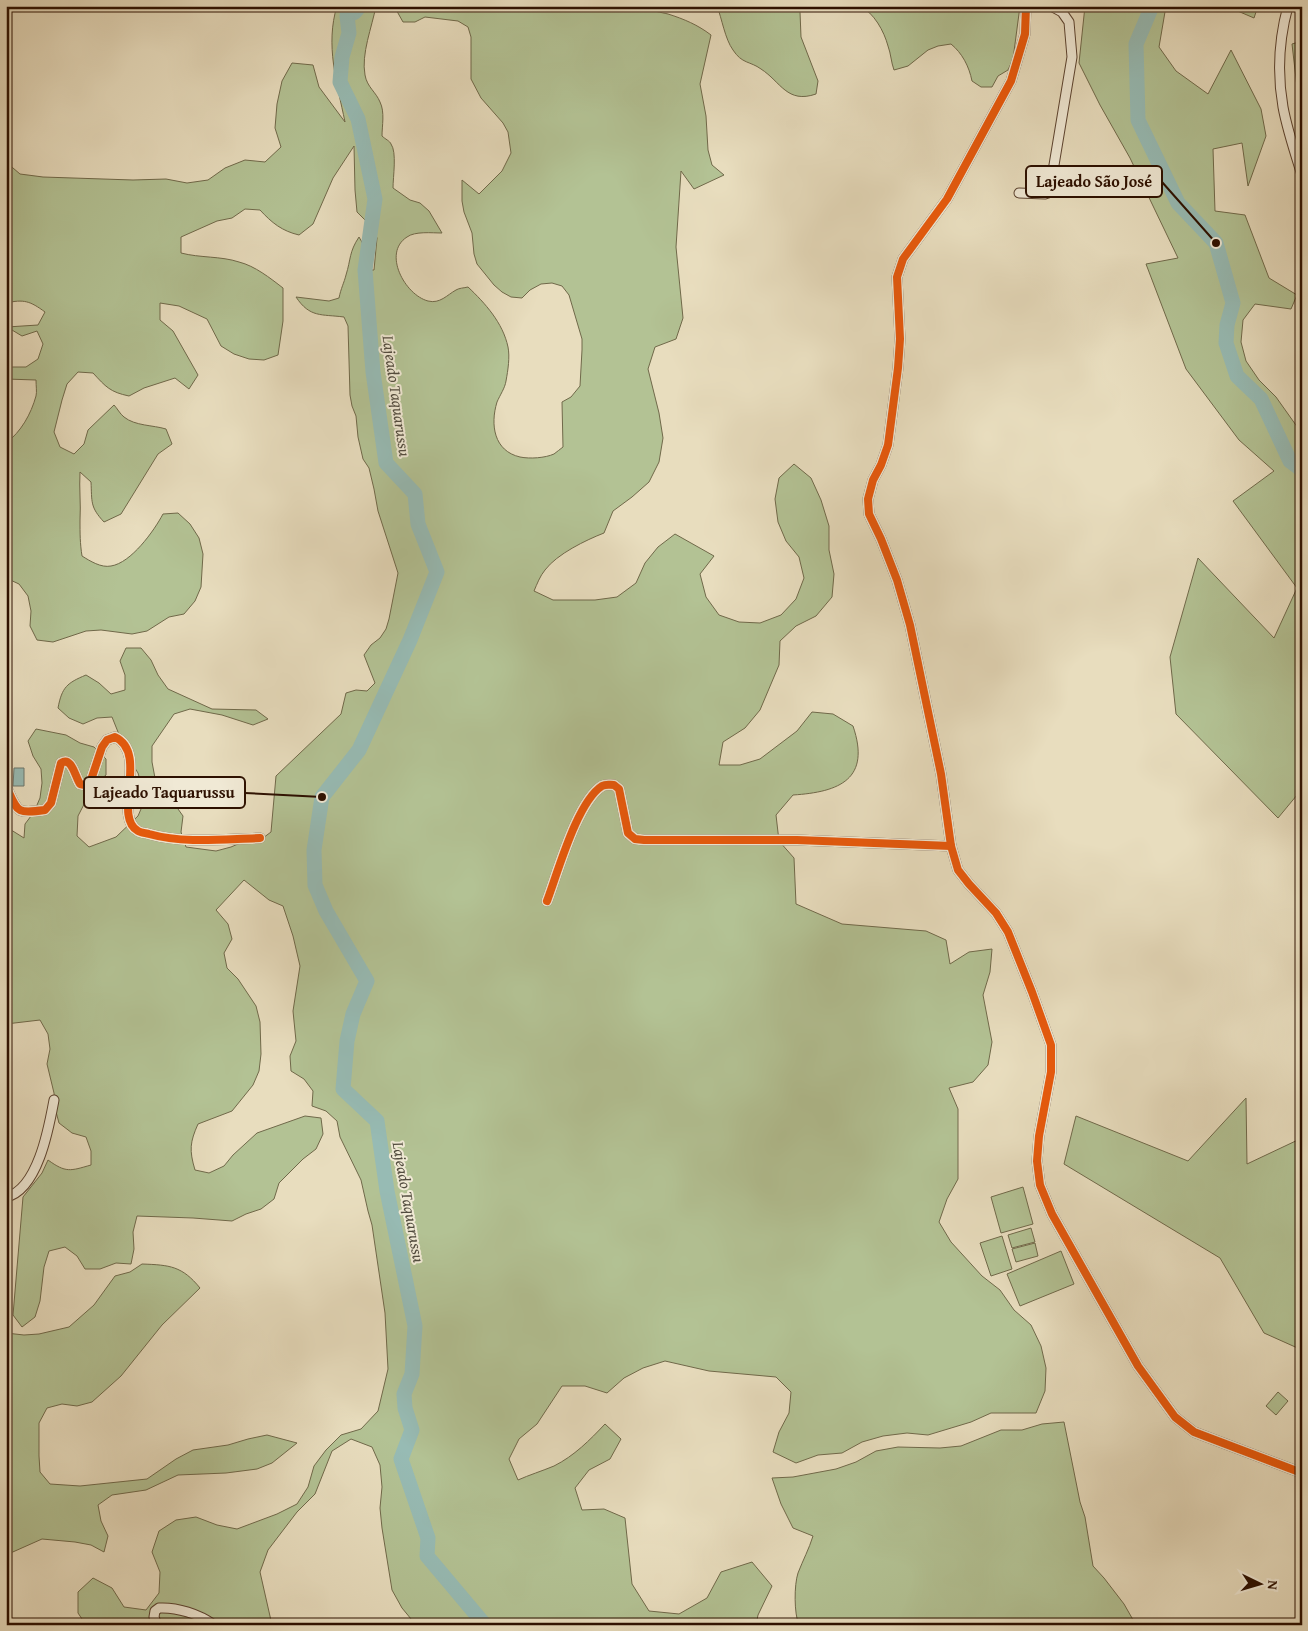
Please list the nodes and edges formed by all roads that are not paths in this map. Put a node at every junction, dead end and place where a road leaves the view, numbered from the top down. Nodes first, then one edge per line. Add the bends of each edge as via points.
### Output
1 (1026, 6) edge
2 (1051, 6) edge
3 (1288, 6) edge
4 (1302, 175) edge
5 (1019, 193) dead end
6 (6, 786) edge
7 (260, 838) dead end
8 (951, 846) junction
9 (547, 901) dead end
10 (54, 1100) dead end
11 (6, 1197) edge
12 (1302, 1473) edge
13 (157, 1625) edge
14 (214, 1625) edge

1 - 8 street via 1025,34 1011,81 947,199 903,259 897,277 900,339 894,403 888,445 868,499 869,514 897,580 910,625 941,774
2 - 5 street via 1062,12 1068,22 1072,57 1050,189 1045,194
3 - 4 street via 1282,25 1279,66 1283,108
6 - 7 street via 21,811 45,810 51,803 61,763 67,761 71,764 80,784 90,783 102,746 115,737 122,740 128,752 131,770 128,816 138,831 167,839
8 - 9 street via 797,840 635,839 628,833 619,789 614,785 604,785 579,814
8 - 12 street via 958,870 996,913 1008,932 1051,1045 1051,1072 1037,1161 1040,1185 1052,1214 1138,1366 1175,1417 1194,1432
10 - 11 street via 48,1131 33,1174 25,1186
13 - 14 street via 154,1617 158,1608 193,1614

